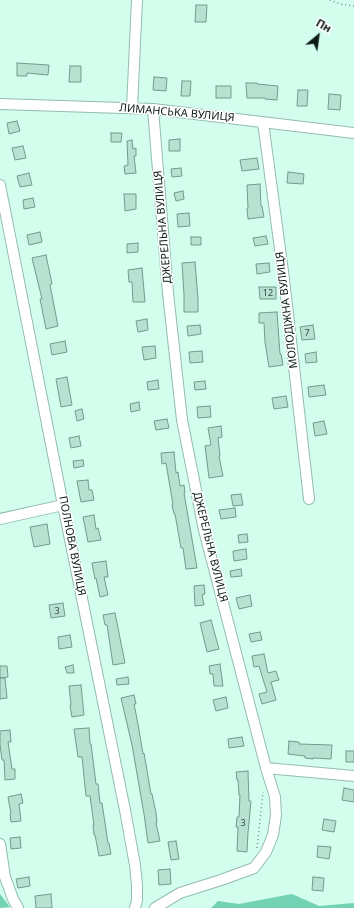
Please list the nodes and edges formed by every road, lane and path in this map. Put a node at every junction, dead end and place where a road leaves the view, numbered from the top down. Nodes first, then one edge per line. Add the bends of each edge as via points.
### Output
1 (137, 0) edge
2 (330, 0) edge
3 (354, 6) edge
4 (0, 104) edge
5 (132, 108) junction
6 (153, 110) junction
7 (263, 122) junction
8 (354, 133) edge
9 (0, 185) edge
10 (310, 499) dead end
11 (63, 505) junction
12 (0, 519) edge
13 (266, 768) junction
14 (354, 776) edge
15 (263, 791) dead end
16 (0, 844) edge
17 (256, 852) dead end
18 (18, 908) edge
19 (135, 908) edge
20 (155, 908) edge

1 - 5 street
2 - 3 path
4 - 5 street, ЛИМАНСЬКА ВУЛИЦЯ
5 - 6 street, ЛИМАНСЬКА ВУЛИЦЯ
6 - 7 street, ЛИМАНСЬКА ВУЛИЦЯ
6 - 13 street, ДЖЕРЕЛЬНА ВУЛИЦЯ via 168,293 182,420 204,530
7 - 8 street, ЛИМАНСЬКА ВУЛИЦЯ
7 - 10 street, МОЛОДІЖНА ВУЛИЦЯ
9 - 11 street, ПОЛНОВА ВУЛИЦЯ
11 - 12 street
11 - 19 street, ПОЛНОВА ВУЛИЦЯ via 135,865
13 - 14 street
13 - 20 street, ДЖЕРЕЛЬНА ВУЛИЦЯ via 275,797 276,815 273,835 266,852 254,868 180,893
15 - 17 path
16 - 18 street via 5,877

